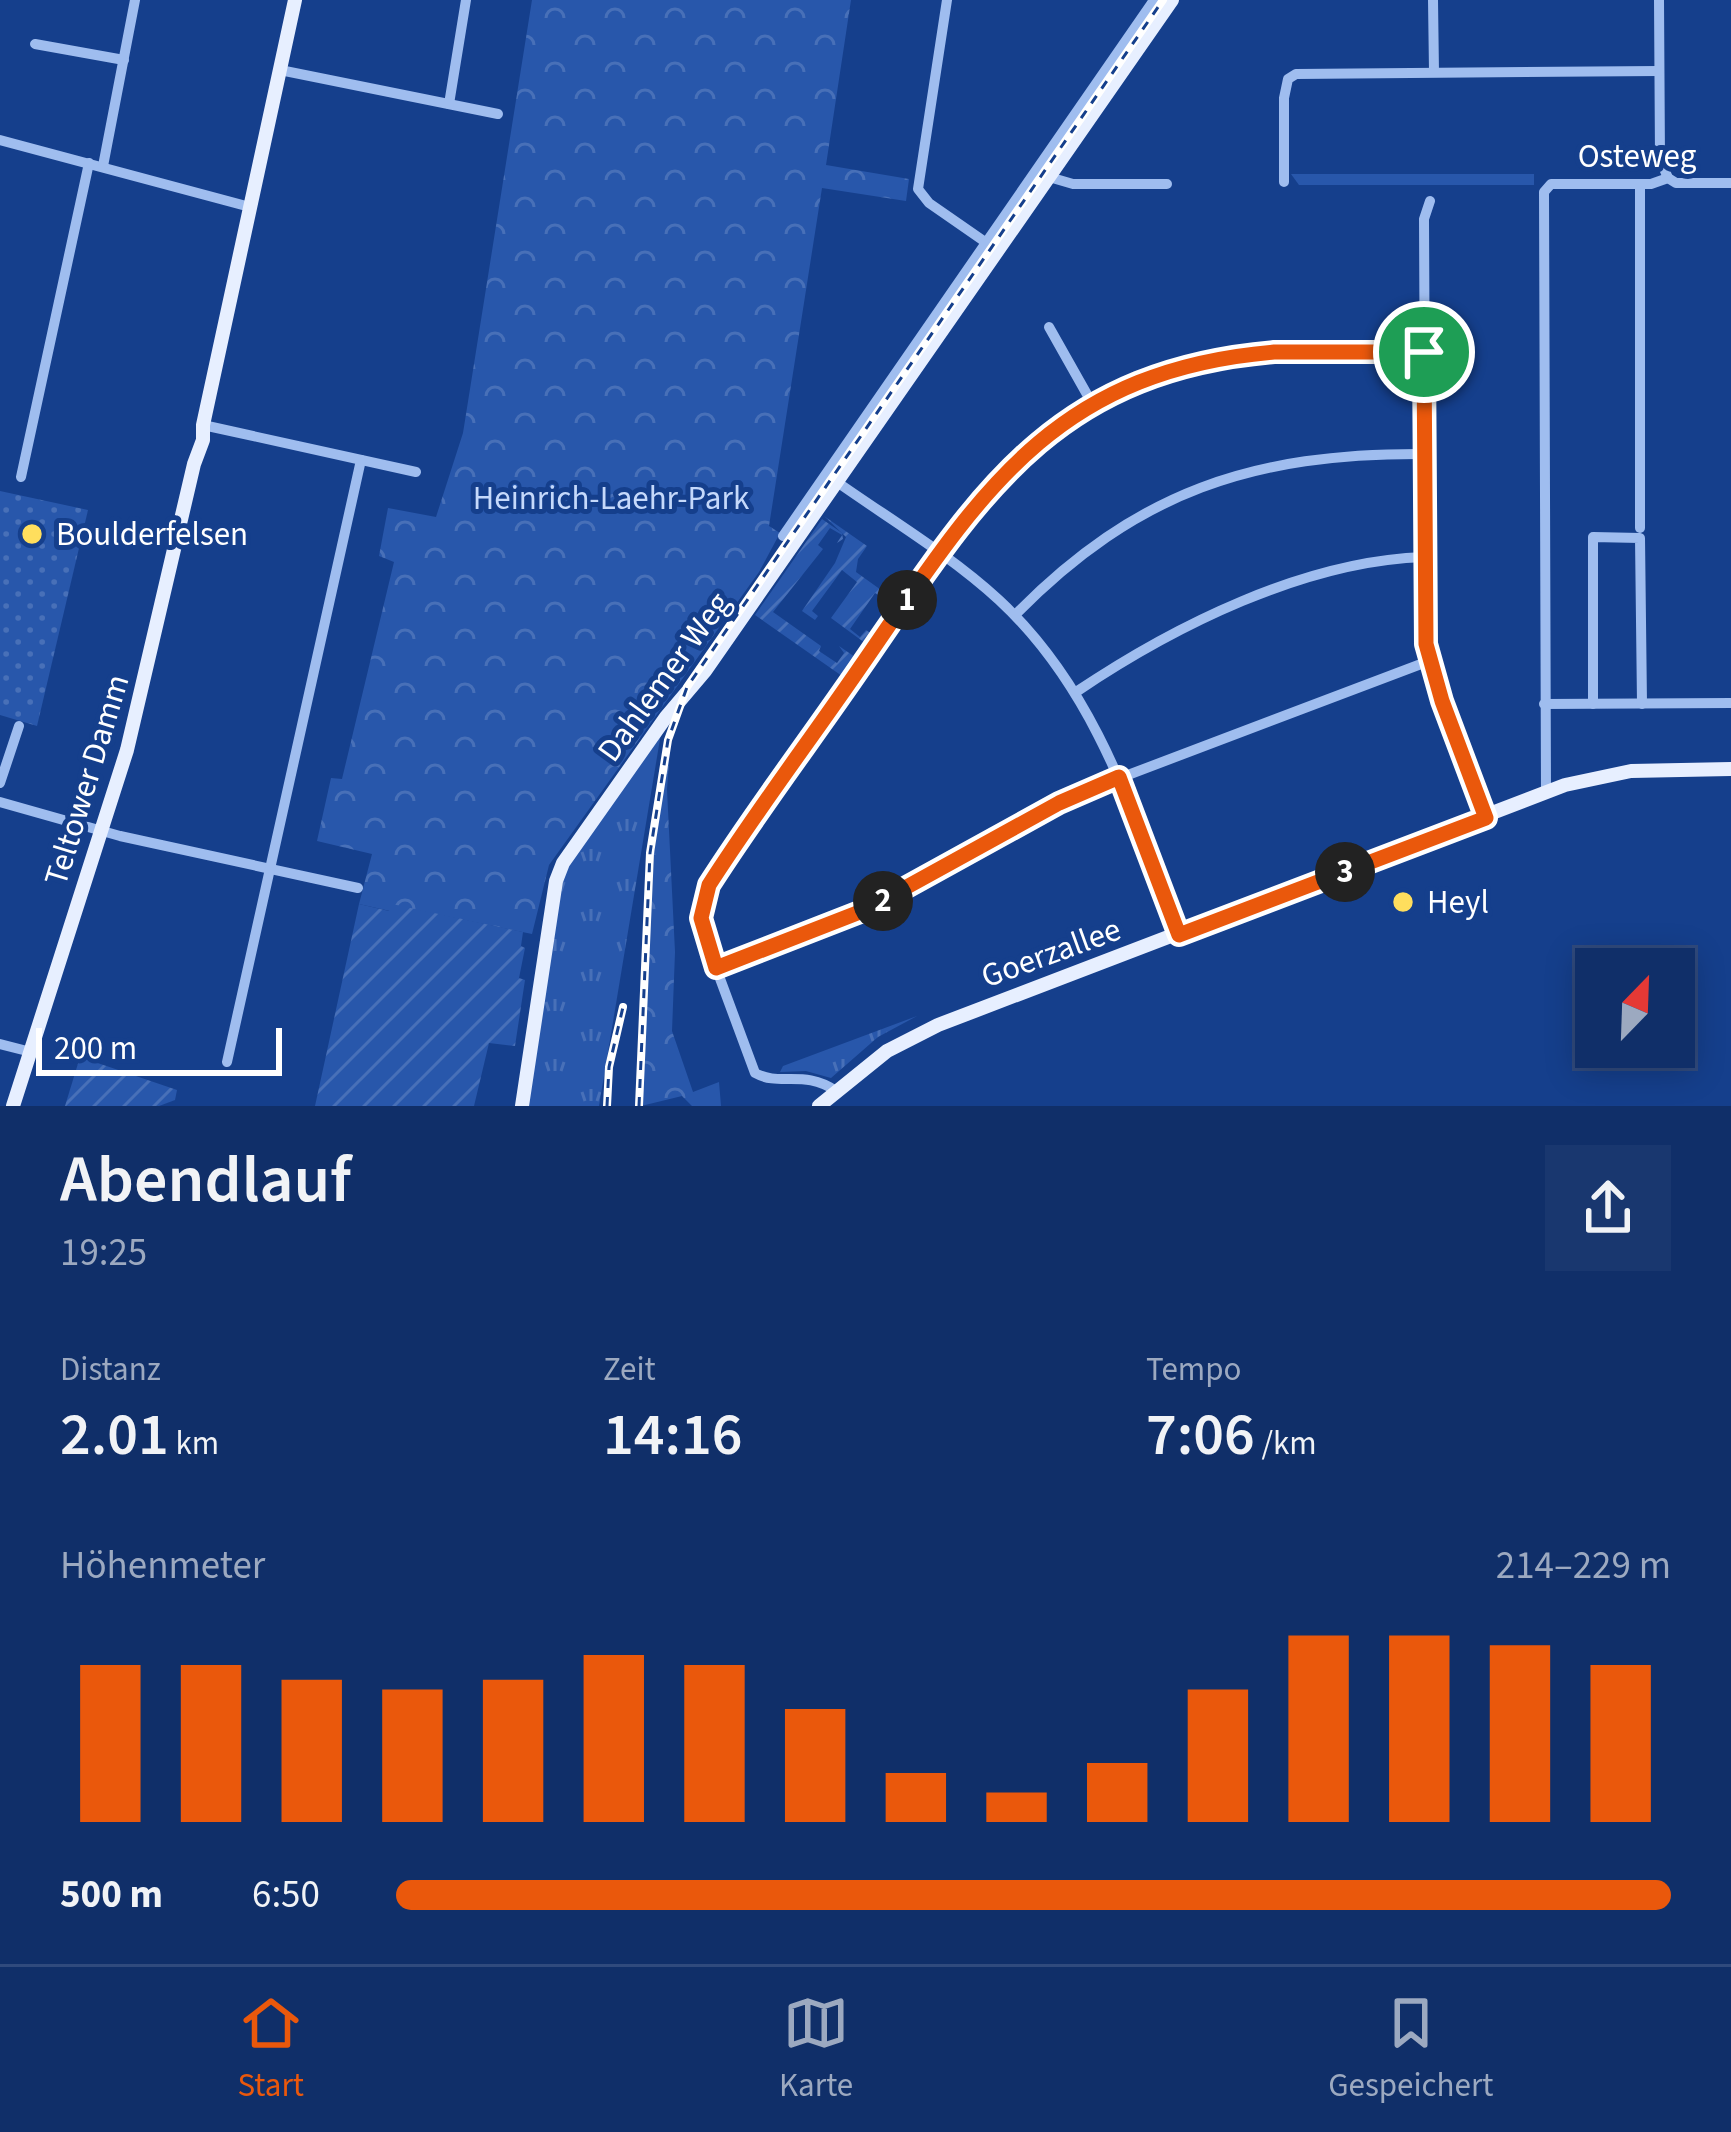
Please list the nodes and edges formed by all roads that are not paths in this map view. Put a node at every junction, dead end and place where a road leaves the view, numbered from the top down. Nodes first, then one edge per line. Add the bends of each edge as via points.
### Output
1 (135, 0) edge
2 (295, 0) edge
3 (466, 0) edge
4 (947, 0) edge
5 (1154, 0) edge
6 (1172, 0) edge
7 (1433, 0) edge
8 (1659, 0) edge
9 (35, 44) dead end
10 (1131, 46) junction
11 (124, 60) junction
12 (280, 70) junction
13 (1659, 71) junction
14 (1434, 72) junction
15 (1113, 73) junction
16 (449, 104) junction
17 (498, 114) dead end
18 (0, 140) edge
19 (89, 163) junction
20 (103, 166) junction
21 (1049, 177) junction
22 (1668, 178) junction
23 (1284, 182) dead end
24 (1731, 183) edge
25 (1167, 184) dead end
26 (1640, 184) junction
27 (1430, 201) dead end
28 (1023, 202) junction
29 (250, 207) junction
30 (992, 247) junction
31 (1049, 327) dead end
32 (1424, 352) junction
33 (1093, 405) junction
34 (203, 425) junction
35 (1424, 454) junction
36 (844, 459) junction
37 (362, 460) junction
38 (416, 472) dead end
39 (21, 477) dead end
40 (837, 482) junction
41 (808, 510) junction
42 (1640, 533) junction
43 (783, 536) dead end
44 (939, 554) junction
45 (1424, 557) junction
46 (1015, 615) junction
47 (1429, 661) junction
48 (1076, 692) junction
49 (1544, 704) junction
50 (1594, 704) junction
51 (1642, 704) junction
52 (1731, 704) edge
53 (19, 726) dead end
54 (2, 766) edge
55 (1731, 769) edge
56 (1119, 777) junction
57 (0, 783) edge
58 (1546, 793) junction
59 (0, 802) edge
60 (1486, 818) junction
61 (101, 831) junction
62 (270, 869) junction
63 (358, 888) dead end
64 (1179, 935) junction
65 (716, 968) junction
66 (0, 1044) edge
67 (31, 1052) junction
68 (227, 1062) dead end
69 (836, 1091) junction
70 (13, 1106) edge
71 (522, 1106) edge
72 (819, 1106) edge

1 - 11 street
2 - 12 main road, Teltower Damm
3 - 16 street
4 - 30 street via 918,189
5 - 10 street, Dahlemer Weg
6 - 10 main road, Dahlemer Weg
7 - 14 street
8 - 13 street
9 - 11 street
10 - 15 main road, Dahlemer Weg
11 - 20 street
12 - 16 street
12 - 29 main road, Teltower Damm
13 - 14 street
13 - 22 street via 1660,159
14 - 23 street via 1292,76 1283,98
15 - 21 main road, Dahlemer Weg
15 - 28 street, Dahlemer Weg
16 - 17 street
18 - 19 street
19 - 20 street
19 - 39 street
20 - 29 street
21 - 25 street
21 - 28 main road, Dahlemer Weg
22 - 24 street, Osteweg
22 - 26 street, Osteweg
26 - 42 street
26 - 49 street, Osteweg via 1545,190
27 - 32 street
28 - 30 main road, Dahlemer Weg
29 - 34 main road, Teltower Damm
30 - 36 main road, Dahlemer Weg
31 - 33 street
32 - 33 street via 1233,357 1165,373
32 - 35 street
33 - 44 street via 1016,460
34 - 37 street
34 - 61 main road, Teltower Damm via 146,680
35 - 45 street
35 - 46 street via 1319,456 1194,489 1094,545
36 - 40 main road, Dahlemer Weg
36 - 41 street, Dahlemer Weg
37 - 38 street
37 - 62 street
40 - 41 main road, Dahlemer Weg
40 - 44 street
41 - 43 street, Dahlemer Weg
41 - 71 main road, Dahlemer Weg via 559,873
42 - 50 street via 1593,537
42 - 51 street
44 - 46 street
44 - 65 street via 709,885 701,918
45 - 47 street
45 - 48 street via 1257,596 1170,634
46 - 48 street
47 - 56 street
47 - 60 street
48 - 56 street
49 - 50 street
49 - 58 street
50 - 51 street
51 - 52 street
53 - 54 street
54 - 57 street
55 - 58 main road, Goerzallee via 1614,773
56 - 64 street
56 - 65 street via 865,910
58 - 60 main road, Goerzallee
59 - 61 street
60 - 64 main road, Goerzallee
61 - 62 street
61 - 67 main road, Teltower Damm
62 - 63 street
62 - 68 street
64 - 69 main road, Goerzallee via 938,1024
65 - 69 street via 755,1073 813,1078
66 - 67 street
67 - 70 main road, Teltower Damm
69 - 72 main road, Goerzallee

